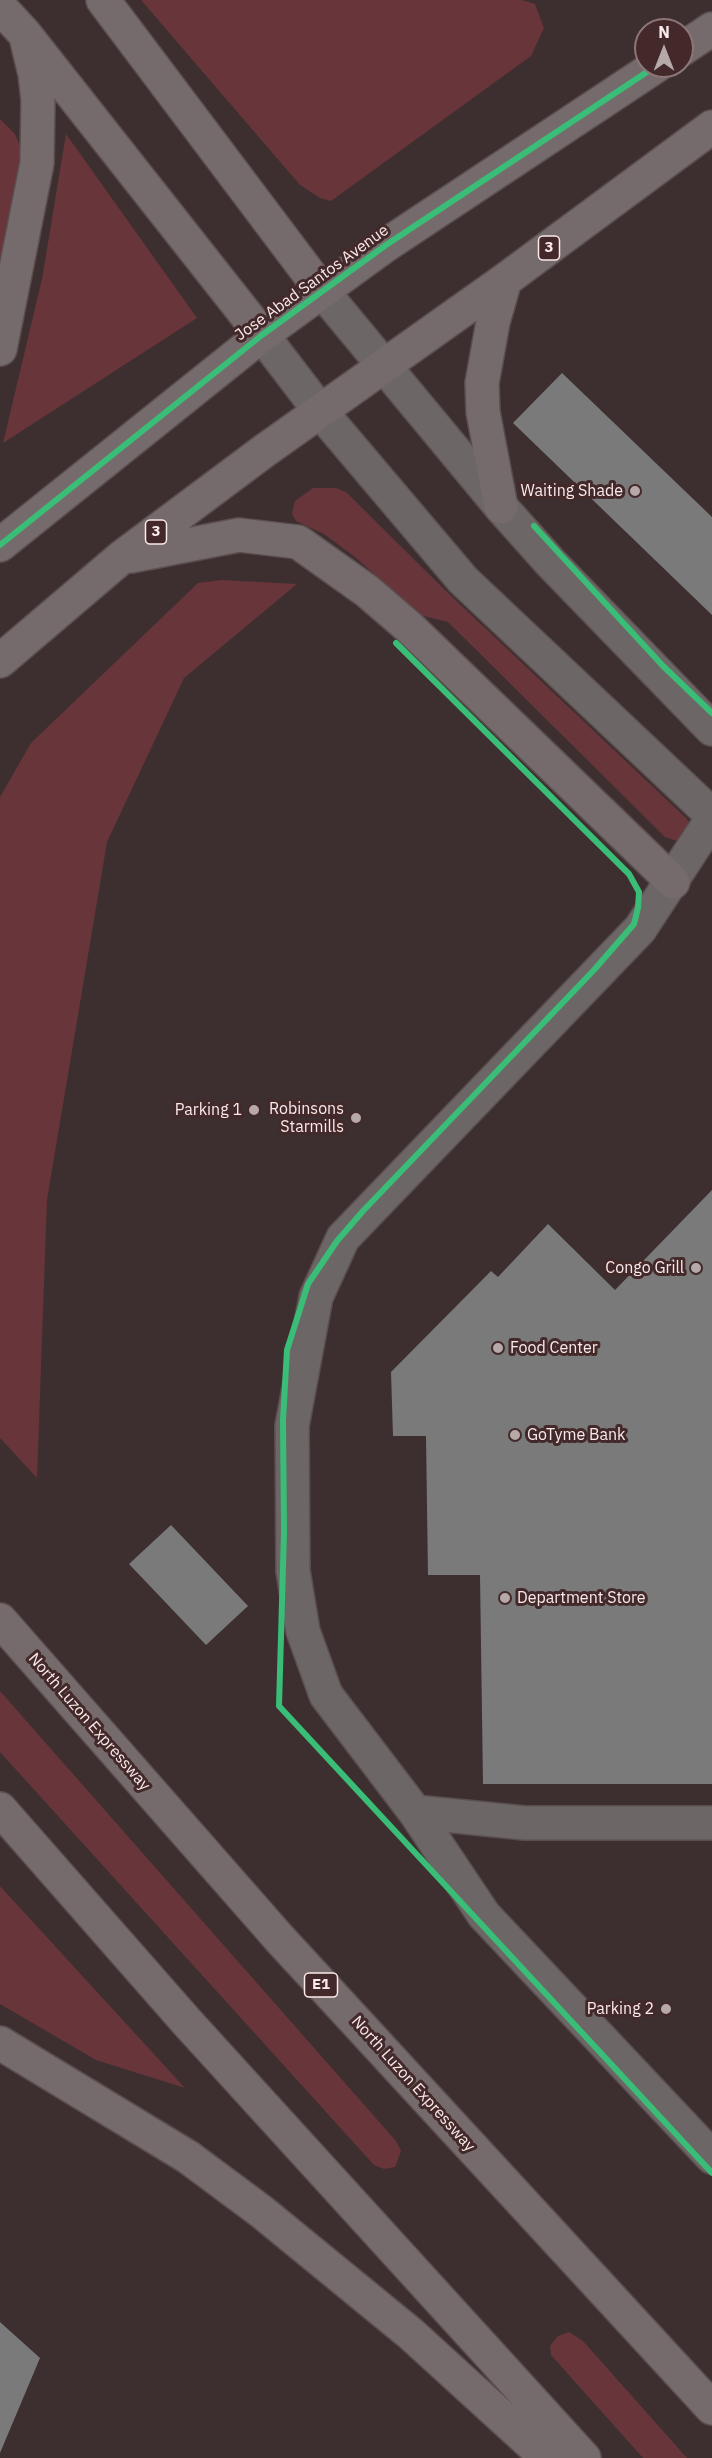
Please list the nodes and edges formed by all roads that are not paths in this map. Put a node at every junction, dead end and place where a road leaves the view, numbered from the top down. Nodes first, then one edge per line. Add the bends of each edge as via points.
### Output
1 (103, 0) edge
2 (0, 7) edge
3 (712, 29) edge
4 (24, 33) junction
5 (694, 41) edge
6 (638, 78) edge
7 (712, 127) edge
8 (505, 280) junction
9 (322, 291) junction
10 (262, 335) junction
11 (0, 349) edge
12 (384, 366) junction
13 (320, 411) junction
14 (501, 507) junction
15 (0, 545) edge
16 (122, 557) junction
17 (0, 662) edge
18 (712, 729) edge
19 (712, 817) edge
20 (673, 882) junction
21 (0, 1620) edge
22 (0, 1809) edge
23 (415, 1812) junction
24 (712, 1823) edge
25 (0, 2043) edge
26 (712, 2157) edge
27 (712, 2408) edge
28 (548, 2458) edge
29 (584, 2458) edge

1 - 9 highway
2 - 4 highway
3 - 5 highway
4 - 10 highway
4 - 11 highway via 36,83 36,163
6 - 9 highway, Jose Abad Santos Avenue
7 - 8 highway, 3
8 - 12 highway, 3
8 - 14 highway via 482,383 488,446
9 - 10 highway, Jose Abad Santos Avenue
9 - 12 street
10 - 13 street
10 - 15 highway, Jose Abad Santos Avenue
12 - 13 highway, 3
12 - 14 street
13 - 16 highway, 3
13 - 19 street via 463,580
14 - 18 street
16 - 17 highway, 3
16 - 20 highway via 239,535 298,542 367,591 410,628
19 - 20 street
20 - 23 street via 640,929 343,1238 316,1297 292,1426 293,1571 303,1631 326,1695
21 - 27 highway, North Luzon Expressway / E1 via 287,1947
22 - 29 highway via 186,2021
23 - 24 street via 525,1823
23 - 26 street via 484,1915
25 - 28 highway via 188,2157 262,2212 411,2334

